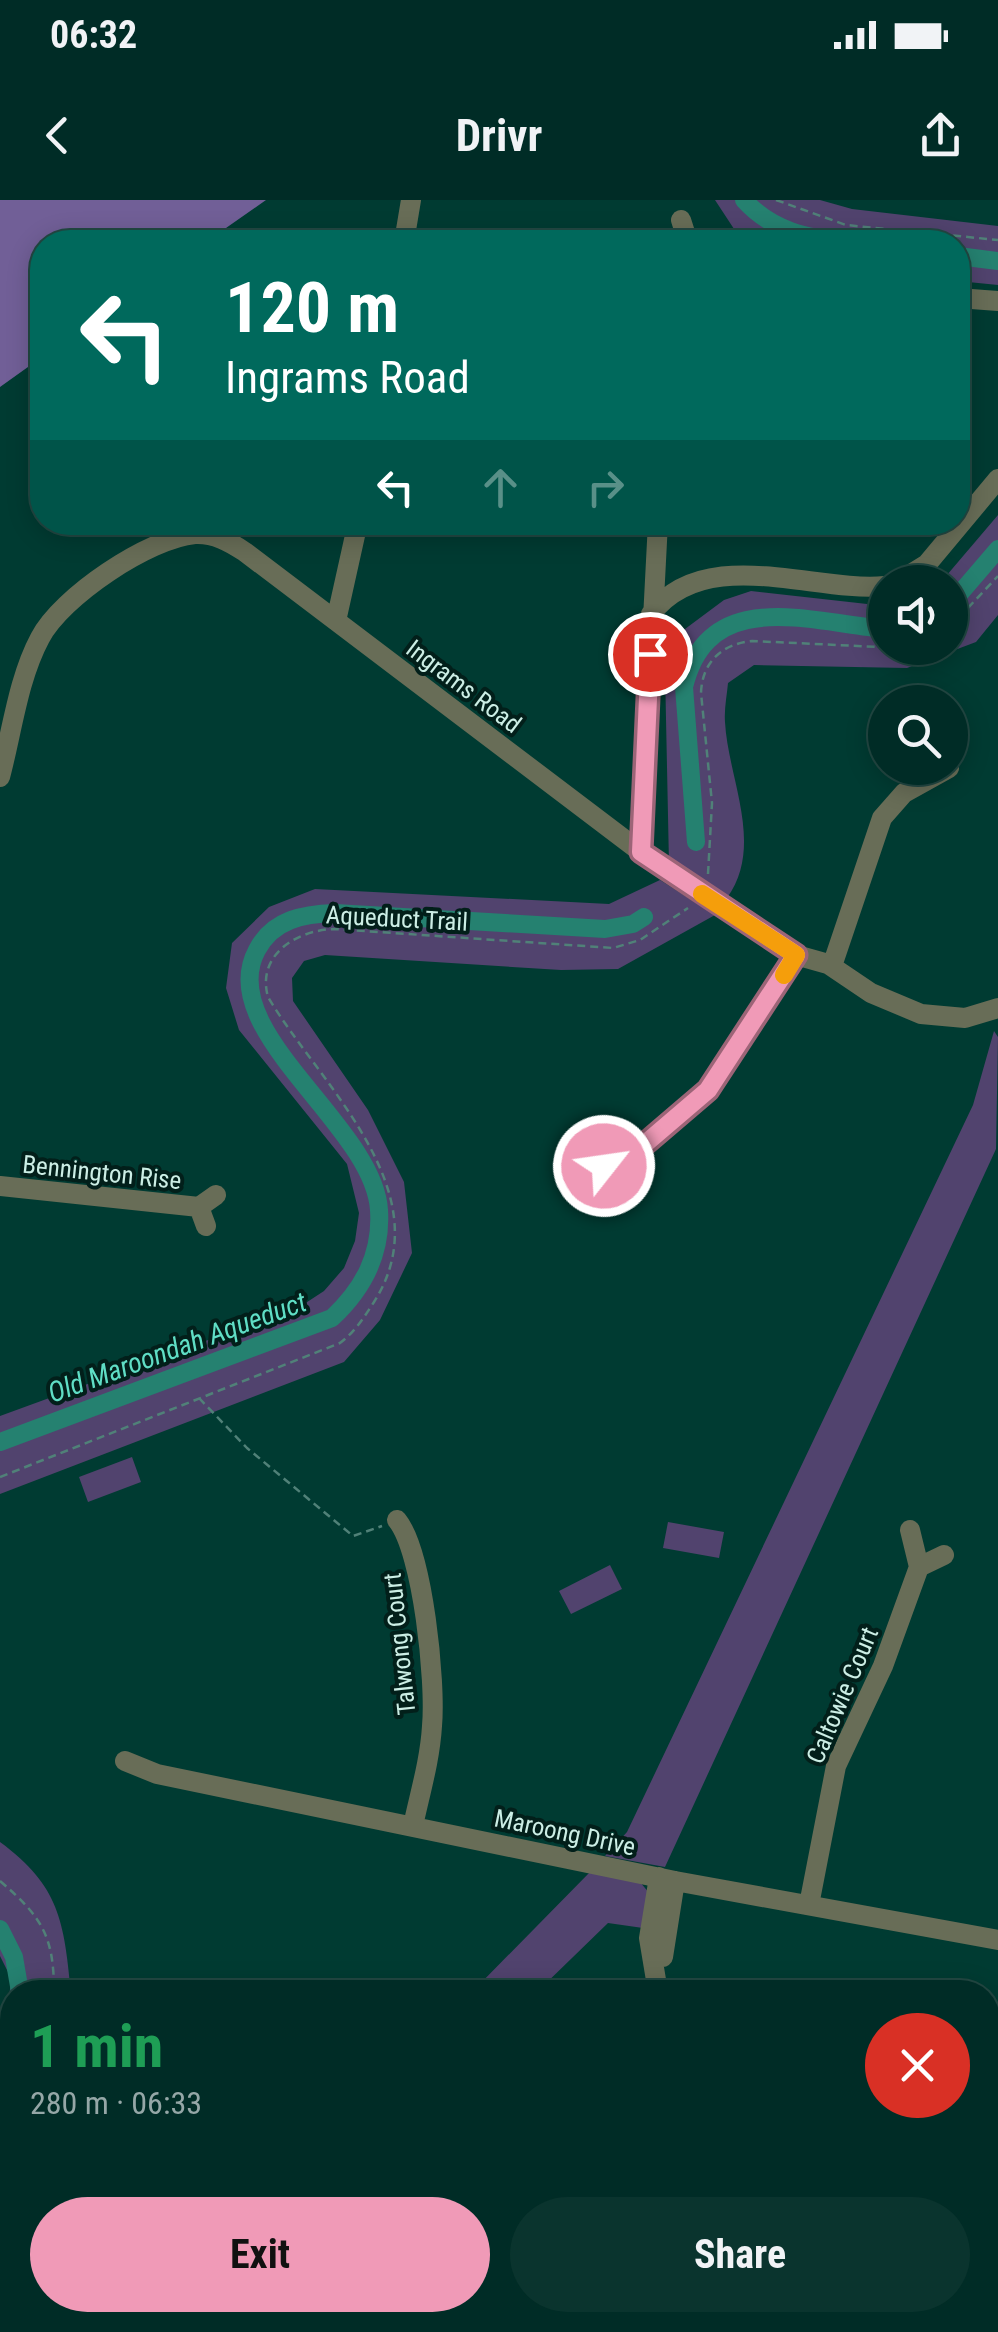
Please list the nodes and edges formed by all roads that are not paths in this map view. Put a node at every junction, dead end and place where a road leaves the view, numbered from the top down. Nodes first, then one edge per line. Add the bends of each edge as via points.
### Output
1 (411, 200) edge
2 (681, 220) dead end
3 (406, 230) edge
4 (684, 230) edge
5 (970, 299) edge
6 (998, 301) edge
7 (998, 478) edge
8 (970, 512) edge
9 (190, 535) edge
10 (199, 535) edge
11 (355, 535) edge
12 (657, 535) edge
13 (951, 535) edge
14 (925, 565) edge
15 (868, 585) edge
16 (651, 614) junction
17 (336, 620) junction
18 (0, 777) edge
19 (917, 785) edge
20 (641, 852) junction
21 (796, 955) junction
22 (832, 966) junction
23 (997, 1011) edge
24 (604, 1166) dead end
25 (0, 1186) edge
26 (207, 1209) dead end
27 (397, 1520) road end
28 (910, 1530) dead end
29 (944, 1554) dead end
30 (920, 1567) junction
31 (125, 1761) dead end
32 (414, 1826) junction
33 (667, 1879) junction
34 (809, 1905) junction
35 (998, 1940) edge
36 (656, 1980) edge
37 (665, 1980) edge

1 - 3 street
2 - 4 street
5 - 6 street
7 - 8 street
9 - 18 street, Ingrams Road via 159,544 88,588 45,629 30,660
10 - 17 street, Ingrams Road via 224,540
11 - 17 street
12 - 16 street
13 - 14 street
15 - 16 street via 740,575 675,592
16 - 20 street
17 - 20 street, Ingrams Road
19 - 22 street via 882,818
20 - 21 street, Ingrams Road
21 - 22 street, Ingrams Road
21 - 24 street via 708,1090 632,1155
22 - 23 street, Ingrams Road via 871,993 921,1014 954,1018
25 - 26 street, Bennington Rise
27 - 32 street, Talwong Court via 416,1556 432,1694 432,1736
28 - 30 street
29 - 30 street
30 - 34 street, Caltowie Court via 836,1766
31 - 32 street, Maroong Drive via 157,1774
32 - 33 street, Maroong Drive
33 - 34 street, Maroong Drive
33 - 36 street via 649,1938
33 - 37 street
34 - 35 street, Maroong Drive

